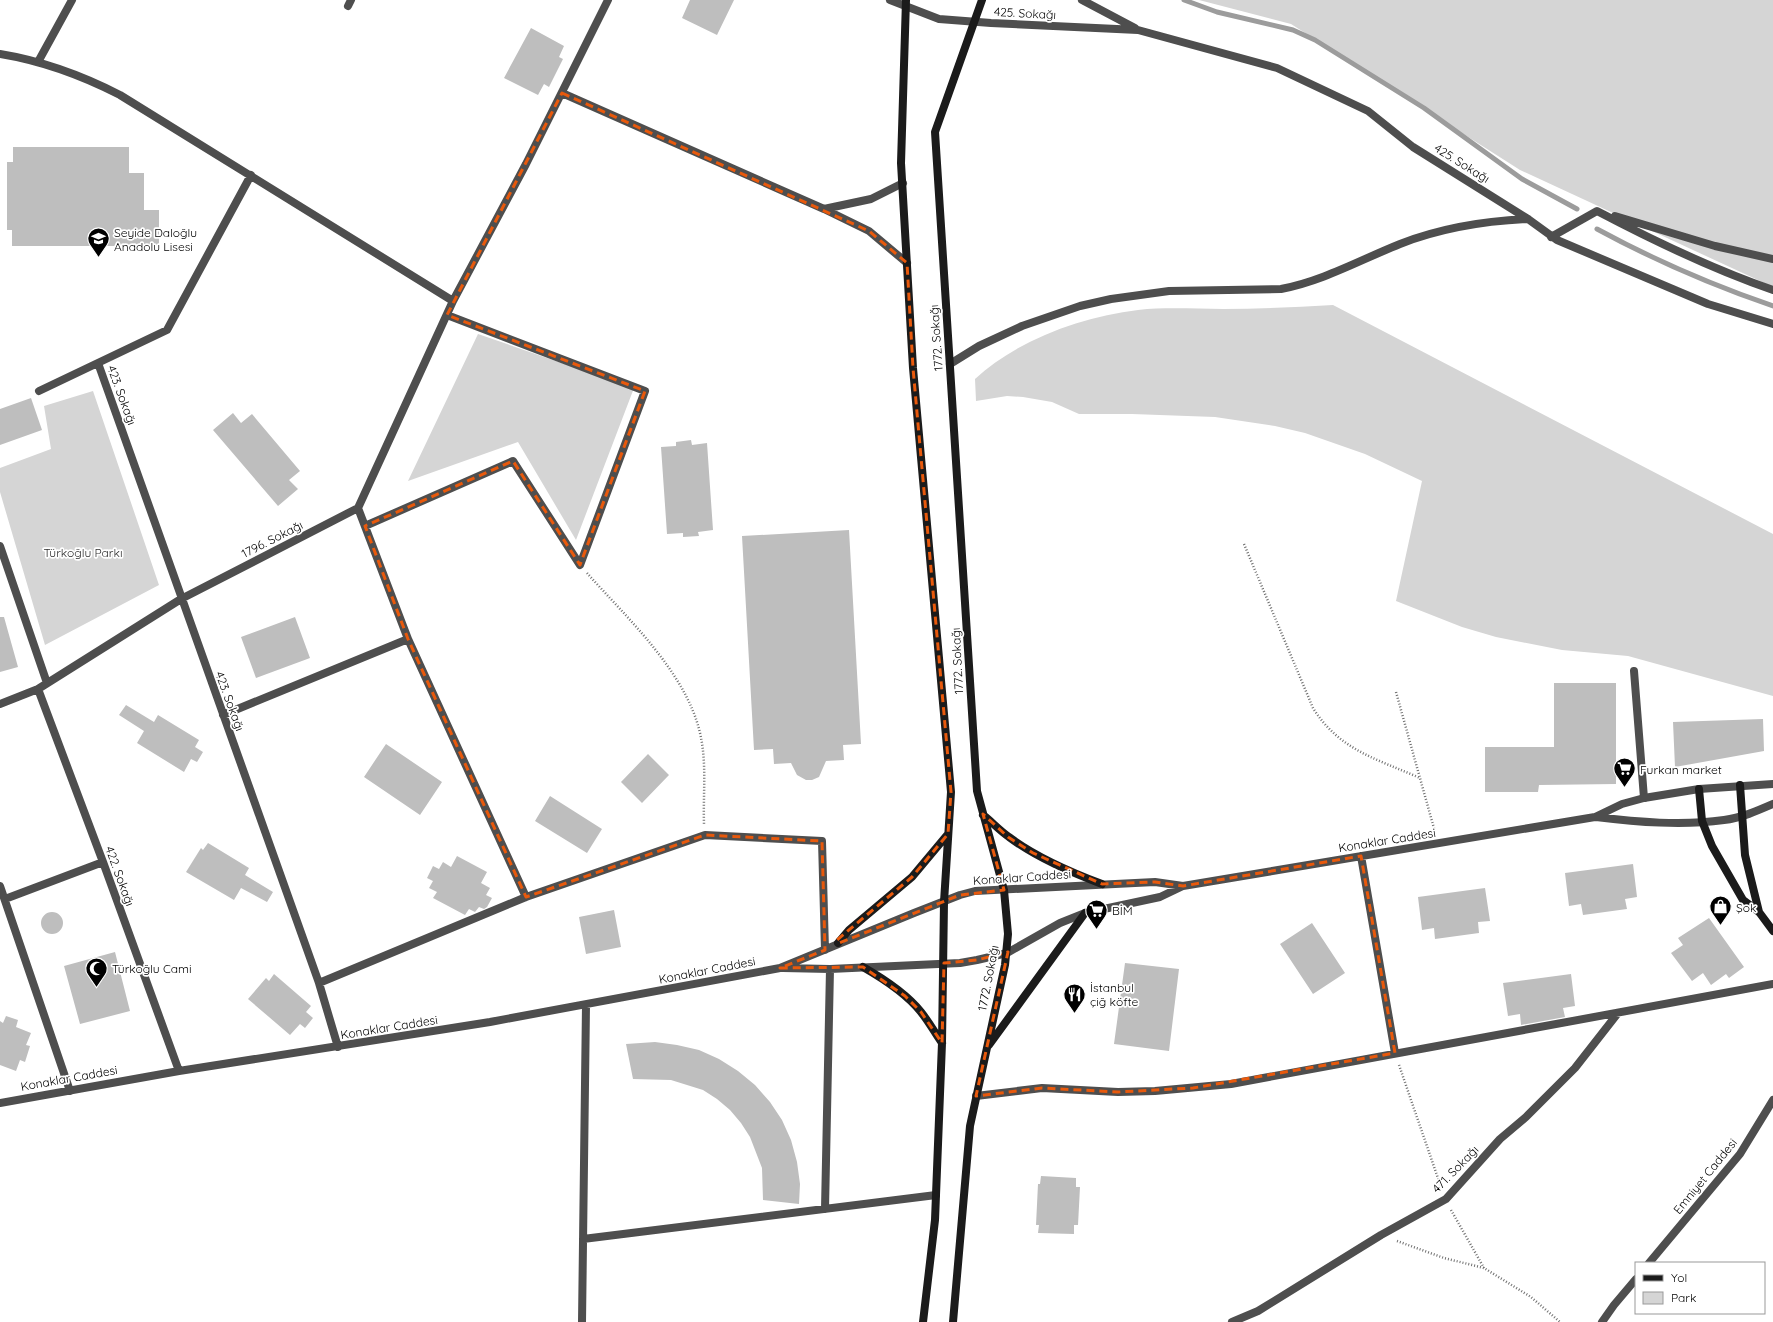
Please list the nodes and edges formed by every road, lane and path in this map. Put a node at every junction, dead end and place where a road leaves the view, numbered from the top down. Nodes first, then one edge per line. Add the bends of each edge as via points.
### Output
1 (72, 0) edge
2 (608, 0) edge
3 (890, 0) edge
4 (982, 0) edge
5 (1082, 0) edge
6 (905, 3) edge
7 (973, 22) junction
8 (1138, 30) junction
9 (0, 54) edge
10 (38, 62) junction
11 (562, 93) junction
12 (251, 176) junction
13 (903, 183) junction
14 (824, 209) junction
15 (1597, 211) junction
16 (1528, 219) junction
17 (1552, 236) junction
18 (1773, 259) edge
19 (907, 264) junction
20 (1773, 290) edge
21 (453, 302) junction
22 (447, 315) junction
23 (1773, 324) edge
24 (98, 363) junction
25 (950, 364) junction
26 (39, 391) dead end
27 (358, 508) junction
28 (365, 526) junction
29 (1244, 544) dead end
30 (0, 546) edge
31 (580, 565) junction
32 (181, 599) junction
33 (408, 640) junction
34 (1634, 671) dead end
35 (47, 683) junction
36 (38, 689) junction
37 (1396, 692) dead end
38 (0, 704) edge
39 (223, 715) junction
40 (1420, 778) junction
41 (1773, 784) edge
42 (1740, 786) junction
43 (1699, 788) junction
44 (1644, 798) junction
45 (1773, 804) edge
46 (983, 814) junction
47 (1743, 816) junction
48 (1595, 817) junction
49 (1702, 822) junction
50 (948, 834) junction
51 (705, 835) junction
52 (1438, 843) junction
53 (1361, 856) junction
54 (103, 862) junction
55 (1102, 884) junction
56 (0, 886) edge
57 (1183, 886) junction
58 (1004, 890) junction
59 (526, 896) junction
60 (5, 899) junction
61 (944, 902) junction
62 (1758, 912) junction
63 (1085, 913) junction
64 (1773, 931) edge
65 (838, 943) junction
66 (825, 950) junction
67 (1007, 952) junction
68 (944, 964) junction
69 (863, 967) junction
70 (780, 968) junction
71 (830, 969) junction
72 (319, 983) junction
73 (1773, 984) edge
74 (586, 1005) junction
75 (1618, 1013) junction
76 (942, 1043) junction
77 (338, 1047) junction
78 (986, 1049) junction
79 (1395, 1053) junction
80 (179, 1071) junction
81 (70, 1091) junction
82 (976, 1096) junction
83 (1773, 1100) edge
84 (0, 1102) edge
85 (936, 1195) junction
86 (1446, 1199) junction
87 (825, 1209) junction
88 (1381, 1235) junction
89 (583, 1239) junction
90 (1650, 1262) edge
91 (1484, 1268) junction
92 (1635, 1280) edge
93 (582, 1322) edge
94 (923, 1322) edge
95 (952, 1322) edge
96 (1232, 1322) edge
97 (1560, 1322) edge
98 (1602, 1322) edge

1 - 10 street
2 - 11 street
3 - 6 street, 425. Sokağı
4 - 7 street, 1772. Sokağı
5 - 8 street, 425. Sokağı
6 - 7 street, 425. Sokağı via 939,18
6 - 13 street, 1772. Sokağı
7 - 8 street, 425. Sokağı
7 - 25 street, 1772. Sokağı via 934,132
8 - 16 street, 425. Sokağı via 1277,68 1320,87 1368,111 1413,147
9 - 10 street
10 - 12 street via 75,73 98,84
11 - 14 street
11 - 21 street
12 - 21 street
12 - 24 street via 167,330
13 - 14 street via 871,199
13 - 19 street, 1772. Sokağı
14 - 19 street via 869,231
15 - 17 street
15 - 18 street via 1715,246
15 - 20 street via 1681,253
16 - 17 street, 425. Sokağı
16 - 25 street via 1498,220 1423,236 1327,276 1280,289 1169,291 1080,306 1022,326 979,346
17 - 23 street, 425. Sokağı via 1564,244 1708,304
19 - 50 street, 1772. Sokağı via 913,368 951,792
21 - 22 street
22 - 27 street
22 - 31 street via 645,391
24 - 26 street
24 - 32 street, 423. Sokağı
25 - 46 street, 1772. Sokağı via 977,791
27 - 28 street
27 - 32 street, 1796. Sokağı
28 - 31 street via 513,462
28 - 33 street
29 - 40 path via 1313,708 1321,721 1348,745
30 - 35 street
31 - 51 path via 655,650 691,706 700,732 705,764
32 - 35 street, 1796. Sokağı
32 - 39 street, 423. Sokağı
33 - 39 street
33 - 59 street
34 - 44 street
35 - 36 street, 1796. Sokağı
36 - 38 street, 1796. Sokağı
36 - 54 street, 422. Sokağı
37 - 40 path
39 - 72 street, 423. Sokağı
40 - 52 path
41 - 42 street, Konaklar Caddesi
42 - 43 street, Konaklar Caddesi
42 - 47 street
43 - 44 street, Konaklar Caddesi
43 - 49 street
44 - 48 street, Konaklar Caddesi via 1622,804
45 - 47 street, Konaklar Caddesi
46 - 55 street via 1008,837 1033,853
46 - 58 street, 1772. Sokağı
47 - 49 street, Konaklar Caddesi
47 - 62 street via 1745,855
48 - 49 street, Konaklar Caddesi via 1627,821
48 - 52 street, Konaklar Caddesi
49 - 62 street via 1712,846 1743,900
50 - 61 street, 1772. Sokağı
50 - 65 street via 912,877 849,930
51 - 59 street
51 - 66 street via 822,841
52 - 53 street, Konaklar Caddesi
53 - 57 street, Konaklar Caddesi
53 - 79 street
54 - 60 street
54 - 80 street, 422. Sokağı
55 - 57 street, Konaklar Caddesi via 1155,882
55 - 58 street, Konaklar Caddesi
56 - 60 street
57 - 63 street, Konaklar Caddesi via 1160,897
58 - 61 street, Konaklar Caddesi via 975,891
58 - 67 street, 1772. Sokağı
59 - 72 street
60 - 81 street
61 - 65 street, Konaklar Caddesi
61 - 68 street, 1772. Sokağı
62 - 64 street
63 - 67 street, Konaklar Caddesi via 1060,923
63 - 78 street
65 - 66 street, Konaklar Caddesi
66 - 70 street, Konaklar Caddesi
67 - 68 street, Konaklar Caddesi via 977,960
67 - 78 street, 1772. Sokağı
68 - 69 street, Konaklar Caddesi
68 - 76 street, 1772. Sokağı
69 - 71 street, Konaklar Caddesi
69 - 76 street via 906,996 921,1012
70 - 71 street, Konaklar Caddesi
70 - 74 street, Konaklar Caddesi
71 - 87 street
72 - 77 street, 423. Sokağı
73 - 75 street
74 - 77 street, Konaklar Caddesi
74 - 89 street
75 - 79 street
75 - 86 street, 471. Sokağı via 1570,1073 1500,1139
76 - 85 street, 1772. Sokağı
77 - 80 street, Konaklar Caddesi
78 - 82 street, 1772. Sokağı
79 - 82 street via 1231,1084 1193,1088 1118,1092 1042,1088
79 - 86 path
80 - 81 street, Konaklar Caddesi
81 - 84 street, Konaklar Caddesi
82 - 95 street, 1772. Sokağı via 970,1126
83 - 90 street, Emniyet Caddesi via 1740,1154
85 - 87 street
85 - 94 street, 1772. Sokağı
86 - 88 street, 471. Sokağı
86 - 91 path
87 - 89 street
88 - 91 path via 1444,1258
88 - 96 street, 471. Sokağı via 1258,1311
89 - 93 street
91 - 97 path via 1531,1297
92 - 98 street

